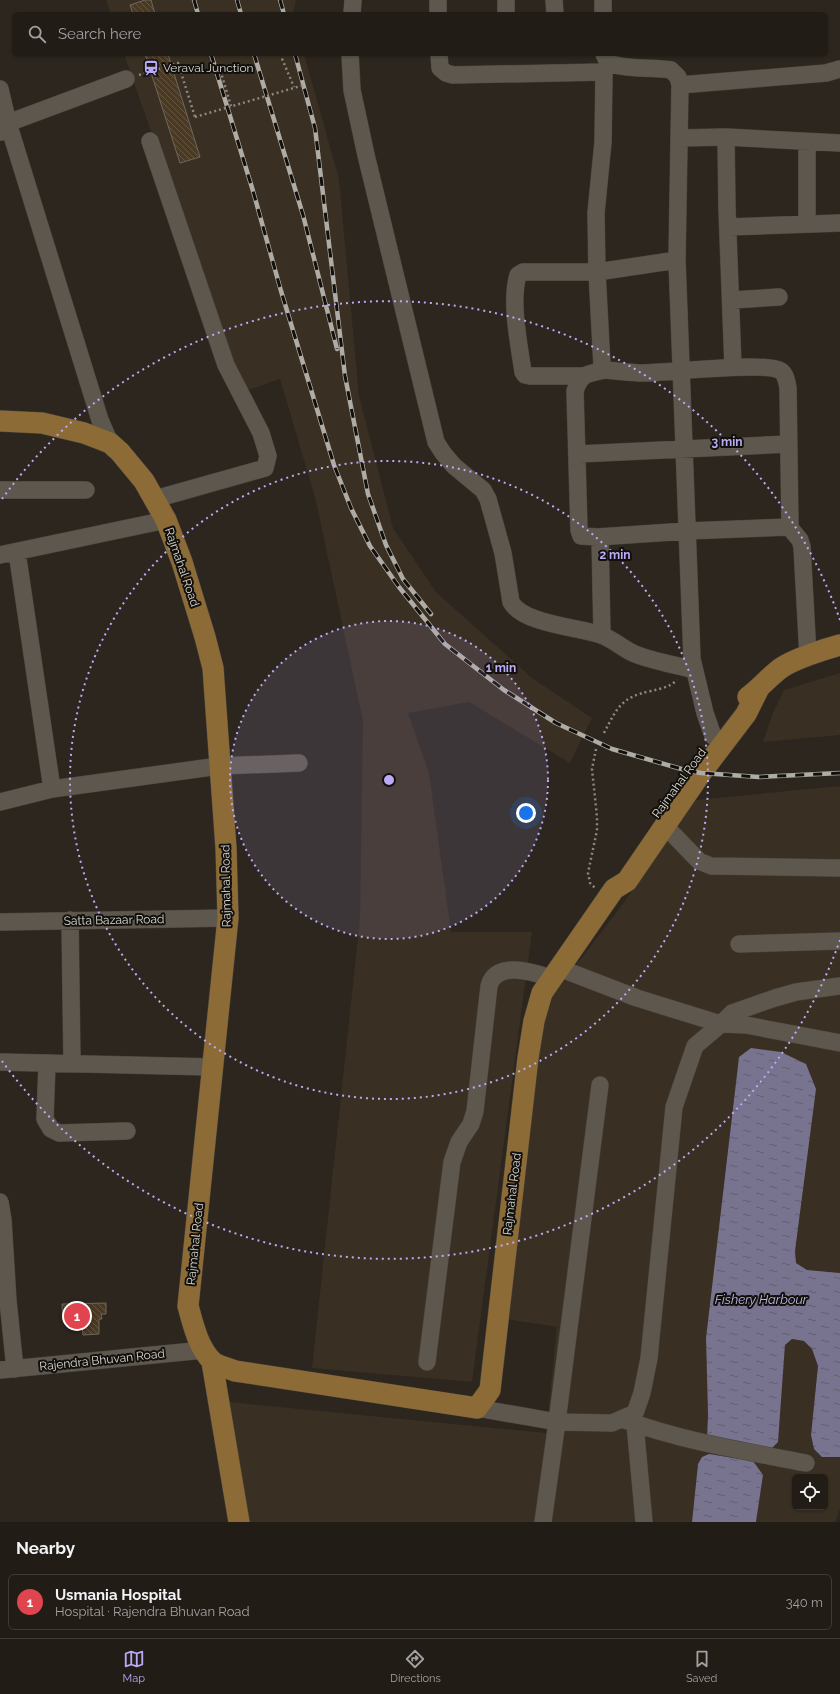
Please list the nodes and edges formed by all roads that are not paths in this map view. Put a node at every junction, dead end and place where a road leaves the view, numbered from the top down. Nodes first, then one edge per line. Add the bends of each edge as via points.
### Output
1 (353, 0) edge
2 (438, 0) edge
3 (506, 0) edge
4 (554, 0) edge
5 (603, 0) edge
6 (352, 12) edge
7 (438, 12) edge
8 (506, 12) edge
9 (555, 12) edge
10 (603, 12) edge
11 (350, 56) edge
12 (439, 56) edge
13 (605, 63) edge
14 (840, 69) edge
15 (126, 79) road end
16 (680, 85) junction
17 (0, 89) edge
18 (4, 128) edge
19 (726, 137) junction
20 (680, 138) junction
21 (150, 141) dead end
22 (807, 142) junction
23 (840, 143) edge
24 (807, 223) junction
25 (840, 223) edge
26 (728, 227) junction
27 (677, 260) junction
28 (597, 272) junction
29 (779, 297) dead end
30 (732, 300) junction
31 (733, 367) junction
32 (605, 370) junction
33 (681, 372) junction
34 (582, 376) junction
35 (0, 421) edge
36 (110, 443) junction
37 (788, 444) junction
38 (683, 448) junction
39 (578, 454) junction
40 (0, 490) edge
41 (86, 490) dead end
42 (155, 499) junction
43 (166, 520) junction
44 (790, 526) junction
45 (686, 531) junction
46 (600, 537) junction
47 (17, 552) junction
48 (0, 555) edge
49 (602, 635) junction
50 (840, 645) edge
51 (808, 656) junction
52 (691, 669) junction
53 (759, 688) junction
54 (713, 736) junction
55 (299, 763) dead end
56 (219, 766) junction
57 (52, 790) junction
58 (0, 802) edge
59 (665, 826) junction
60 (840, 868) edge
61 (605, 901) junction
62 (228, 918) junction
63 (70, 920) junction
64 (0, 922) edge
65 (840, 941) edge
66 (739, 944) dead end
67 (555, 973) junction
68 (840, 986) edge
69 (721, 1024) junction
70 (840, 1043) edge
71 (0, 1062) edge
72 (47, 1063) junction
73 (72, 1064) junction
74 (213, 1068) junction
75 (600, 1085) dead end
76 (127, 1131) dead end
77 (0, 1202) edge
78 (208, 1356) junction
79 (427, 1362) dead end
80 (8, 1369) edge
81 (477, 1408) junction
82 (628, 1421) junction
83 (557, 1422) junction
84 (806, 1463) dead end
85 (239, 1522) edge
86 (543, 1522) edge
87 (644, 1522) edge

1 - 6 street
2 - 7 street
3 - 8 street
4 - 9 street
5 - 10 street
11 - 49 street via 352,90 366,155 436,442 454,466 483,490 488,498 515,609 560,626
12 - 13 street via 440,68 453,75
13 - 16 street via 623,67 671,70 678,77
13 - 28 street via 603,142 596,213
14 - 16 street via 826,73
15 - 18 street
16 - 20 street
17 - 18 street
18 - 36 street via 100,420
19 - 20 street
19 - 22 street
19 - 26 street
20 - 27 street
21 - 42 street via 226,365 261,434 268,456 265,468
22 - 23 street
22 - 24 street
24 - 25 street
24 - 26 street
26 - 30 street
27 - 28 street
27 - 33 street
28 - 32 street via 602,366
28 - 34 street via 523,272 518,275 516,283 516,311 525,375
29 - 30 street
30 - 31 street
31 - 33 street
31 - 37 street via 769,368 784,375 788,388
32 - 33 street
32 - 34 street
33 - 38 street
34 - 39 street via 575,391
35 - 36 main road, Rajmahal Road via 42,424 84,433
36 - 42 main road, Rajmahal Road via 133,467
37 - 38 street
37 - 44 street
38 - 39 street
38 - 45 street
39 - 46 street via 579,530 581,536
40 - 41 street
42 - 43 main road, Rajmahal Road
43 - 47 street
43 - 56 main road, Rajmahal Road via 182,562 213,668
44 - 45 street
44 - 51 street via 802,547
45 - 46 street
45 - 52 street
46 - 49 street
47 - 48 street
47 - 57 street
49 - 52 street via 635,655
50 - 51 main road, Rajmahal Road
51 - 53 main road, Rajmahal Road via 782,668
52 - 54 street
53 - 54 main road, Rajmahal Road via 736,705
53 - 59 main road, Rajmahal Road via 746,714
54 - 61 main road, Rajmahal Road via 685,770 616,874
55 - 56 street
56 - 57 street
56 - 62 main road, Rajmahal Road via 226,848
57 - 58 street
59 - 60 street via 699,861 710,866
59 - 61 main road, Rajmahal Road via 627,881
61 - 67 main road, Rajmahal Road
62 - 63 street, Satta Bazaar Road
62 - 74 main road, Rajmahal Road
63 - 64 street, Satta Bazaar Road
63 - 73 street
65 - 66 street
67 - 69 street
67 - 79 street via 506,971 491,978 475,1111 472,1124 459,1142 451,1168
67 - 81 main road, Rajmahal Road via 542,992 534,1022 490,1390
68 - 69 street via 796,992 775,998 732,1014
69 - 70 street via 746,1025
69 - 82 street via 695,1046 674,1107 649,1358 642,1393 635,1413
71 - 72 street
72 - 73 street
72 - 76 street via 44,1119 51,1129 59,1133
73 - 74 street
74 - 78 main road, Rajmahal Road via 188,1306 194,1327
75 - 83 street
77 - 80 street via 8,1301
78 - 80 street, Rajendra Bhuvan Road
78 - 81 main road via 235,1371
78 - 85 main road, Rajmahal Road
81 - 83 street
82 - 83 street
82 - 84 street via 656,1432 710,1445
82 - 87 street
83 - 86 street

